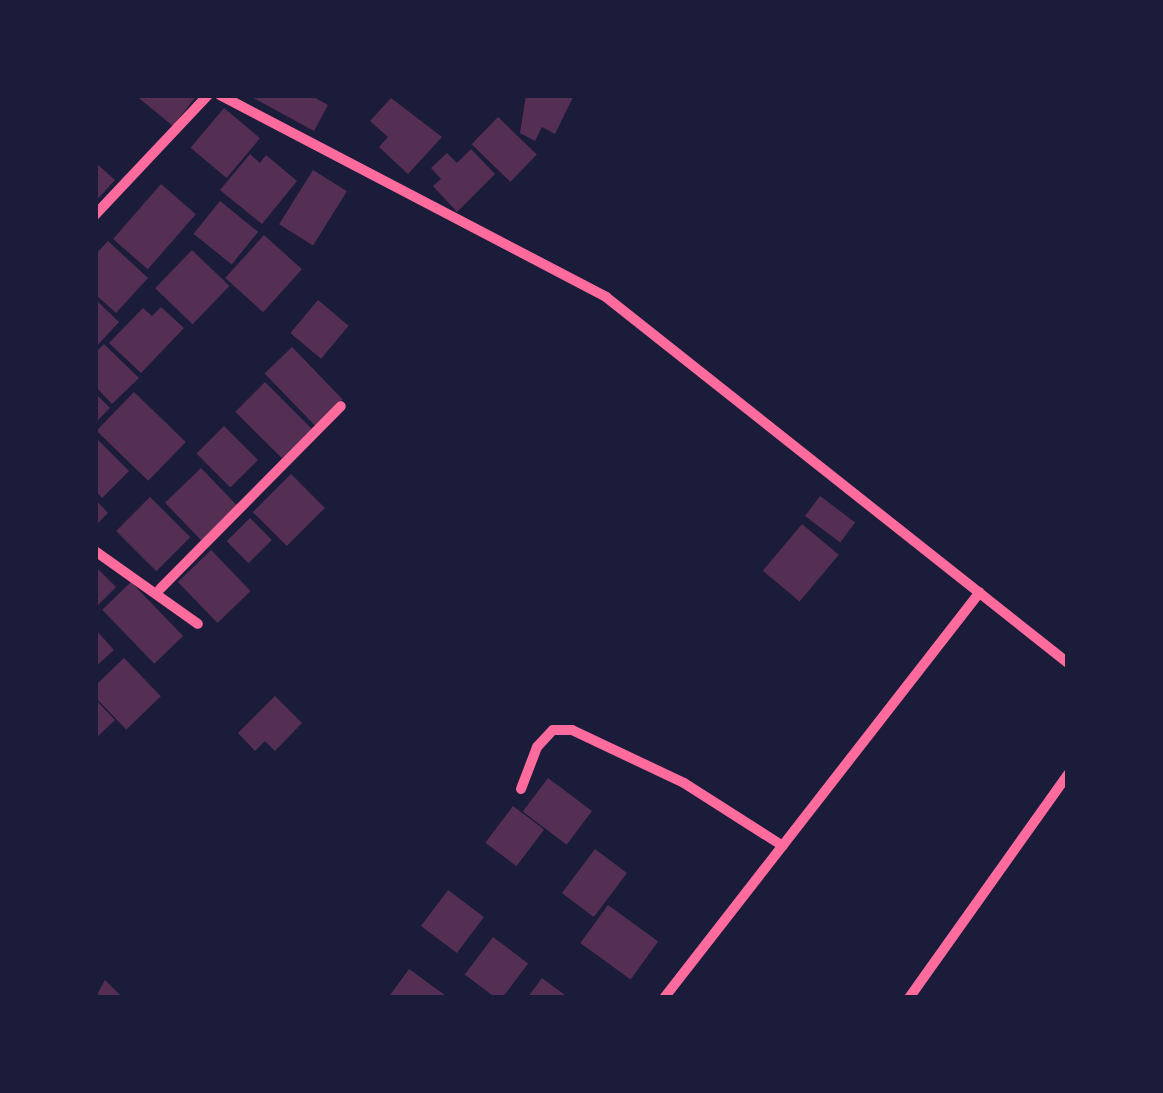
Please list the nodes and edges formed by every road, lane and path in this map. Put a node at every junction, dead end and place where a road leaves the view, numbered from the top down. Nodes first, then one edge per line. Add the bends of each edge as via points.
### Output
1 (208, 95) edge
2 (220, 95) edge
3 (95, 215) edge
4 (342, 406) dead end
5 (95, 551) edge
6 (160, 589) junction
7 (980, 592) junction
8 (198, 624) dead end
9 (1068, 664) edge
10 (1068, 774) edge
11 (522, 789) dead end
12 (783, 846) junction
13 (664, 998) edge
14 (909, 998) edge

1 - 3 street
2 - 7 street via 606,297
4 - 6 street
5 - 6 street
6 - 8 street
7 - 9 street
7 - 12 street
10 - 14 street
11 - 12 street via 537,747 552,730 572,730 684,783
12 - 13 street

